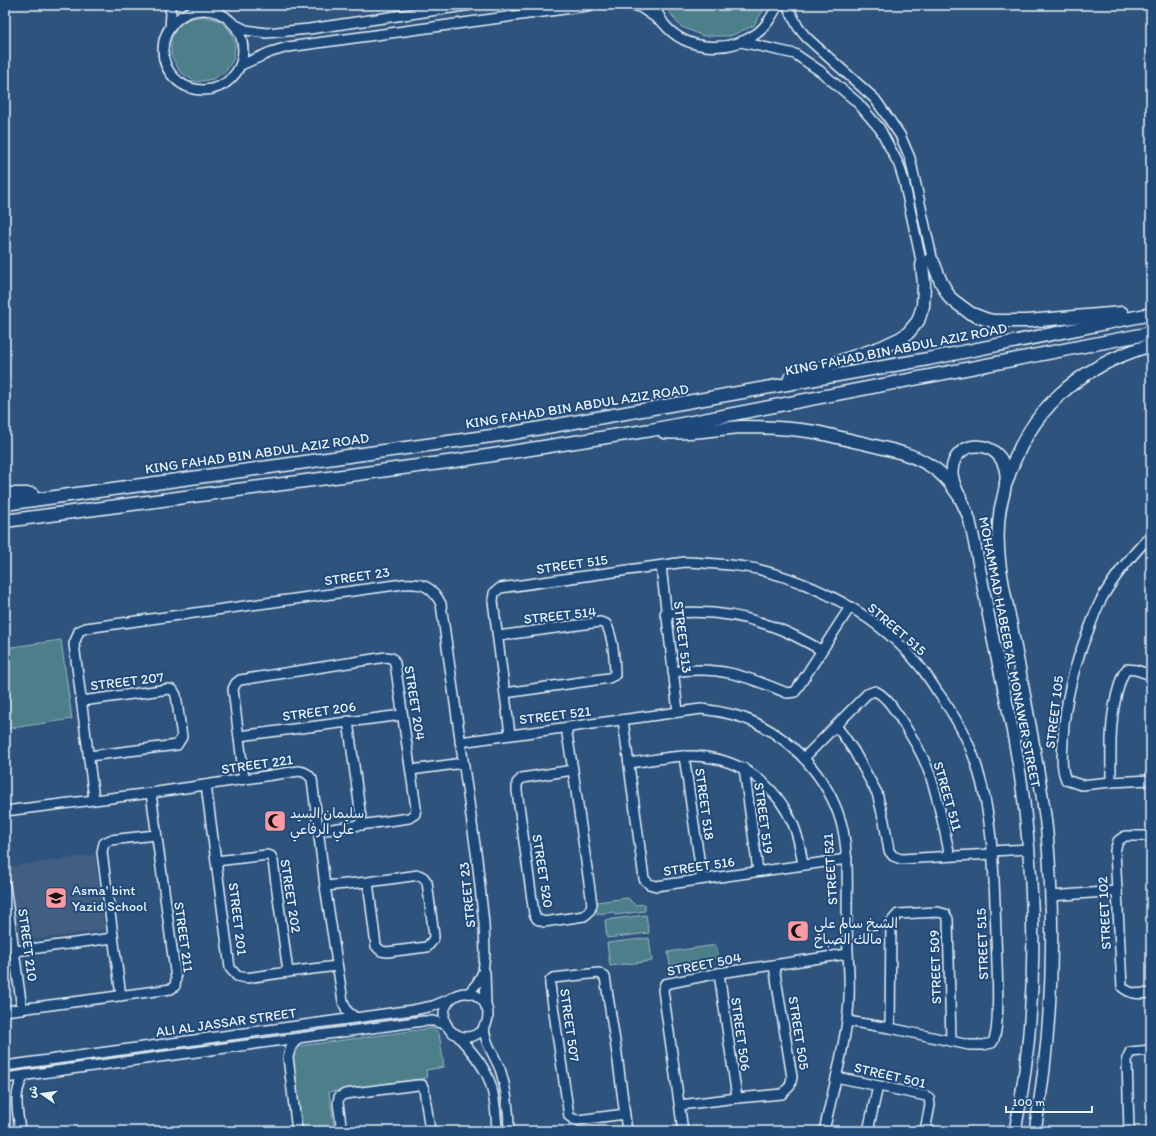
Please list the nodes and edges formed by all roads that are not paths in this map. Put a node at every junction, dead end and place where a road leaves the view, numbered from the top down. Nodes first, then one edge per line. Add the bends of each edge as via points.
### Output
1 (169, 5) edge
2 (207, 5) edge
3 (471, 5) edge
4 (594, 5) edge
5 (630, 5) edge
6 (653, 5) edge
7 (778, 5) edge
8 (788, 5) edge
9 (221, 14) junction
10 (395, 16) junction
11 (232, 23) junction
12 (664, 24) junction
13 (170, 28) junction
14 (286, 31) junction
15 (397, 32) junction
16 (741, 42) junction
17 (288, 48) junction
18 (241, 65) junction
19 (918, 190) junction
20 (907, 192) junction
21 (927, 263) junction
22 (1151, 310) edge
23 (1151, 314) edge
24 (1151, 333) edge
25 (1151, 345) edge
26 (752, 391) junction
27 (651, 430) junction
28 (1006, 483) junction
29 (5, 494) edge
30 (69, 494) junction
31 (960, 497) junction
32 (5, 504) edge
33 (5, 521) edge
34 (1151, 535) edge
35 (660, 566) junction
36 (850, 607) junction
37 (666, 614) junction
38 (498, 636) junction
39 (821, 650) junction
40 (673, 672) junction
41 (1151, 676) edge
42 (505, 693) junction
43 (82, 701) junction
44 (678, 712) junction
45 (402, 715) junction
46 (624, 720) junction
47 (348, 721) junction
48 (836, 726) junction
49 (566, 728) junction
50 (510, 734) junction
51 (239, 736) junction
52 (460, 742) junction
53 (89, 756) junction
54 (684, 756) junction
55 (804, 758) junction
56 (463, 763) junction
57 (629, 764) junction
58 (744, 768) junction
59 (411, 770) junction
60 (573, 770) junction
61 (244, 779) junction
62 (1151, 780) edge
63 (1111, 782) junction
64 (206, 785) junction
65 (150, 793) junction
66 (94, 799) junction
67 (5, 811) edge
68 (362, 825) junction
69 (318, 831) junction
70 (156, 835) junction
71 (1151, 836) edge
72 (1029, 849) junction
73 (992, 852) junction
74 (950, 856) junction
75 (846, 859) junction
76 (216, 861) junction
77 (803, 865) junction
78 (758, 871) junction
79 (702, 879) junction
80 (368, 882) junction
81 (5, 885) edge
82 (325, 886) junction
83 (1117, 891) junction
84 (1051, 896) junction
85 (113, 938) junction
86 (15, 951) junction
87 (848, 954) junction
88 (484, 964) junction
89 (337, 966) junction
90 (774, 966) junction
91 (288, 972) junction
92 (719, 974) junction
93 (469, 993) junction
94 (1151, 994) edge
95 (121, 996) junction
96 (450, 999) junction
97 (343, 1001) junction
98 (486, 1008) junction
99 (22, 1009) junction
100 (5, 1011) edge
101 (356, 1018) junction
102 (335, 1021) junction
103 (847, 1021) junction
104 (447, 1025) junction
105 (484, 1026) junction
106 (890, 1028) junction
107 (456, 1034) junction
108 (229, 1036) junction
109 (297, 1038) junction
110 (202, 1039) junction
111 (951, 1041) junction
112 (275, 1042) junction
113 (230, 1048) junction
114 (1151, 1050) edge
115 (203, 1051) junction
116 (288, 1057) junction
117 (5, 1066) edge
118 (25, 1075) junction
119 (836, 1077) junction
120 (5, 1078) edge
121 (5, 1081) edge
122 (878, 1086) junction
123 (16, 1094) junction
124 (737, 1098) junction
125 (680, 1105) junction
126 (625, 1114) junction
127 (20, 1131) edge
128 (297, 1131) edge
129 (342, 1131) edge
130 (430, 1131) edge
131 (497, 1131) edge
132 (509, 1131) edge
133 (627, 1131) edge
134 (683, 1131) edge
135 (824, 1131) edge
136 (868, 1131) edge
137 (925, 1131) edge
138 (1015, 1131) edge
139 (1035, 1131) edge
140 (1130, 1131) edge

1 - 13 street via 172,13
2 - 9 street
3 - 10 street
4 - 15 street
5 - 12 street via 640,7
6 - 12 street
7 - 16 street via 769,21 757,33
8 - 19 street via 806,38 875,99 900,134 910,158
9 - 11 street
9 - 13 street via 193,12 180,18
10 - 14 street
10 - 15 street
11 - 14 street via 253,32
11 - 18 street via 240,36 243,50
12 - 16 street via 686,41 700,46 721,47
13 - 18 street via 165,41 164,56 168,70 185,86 197,90 210,90 222,86
14 - 17 street
15 - 17 street
16 - 20 street via 795,54 857,102 880,129 890,146
17 - 18 street via 271,52
19 - 20 street
19 - 21 street
20 - 21 street
21 - 22 highway via 950,298 970,313 992,321 1027,321
21 - 26 highway via 923,306 918,321 901,338 882,347
23 - 26 highway, KING FAHAD BIN ABDUL AZIZ ROAD
24 - 27 highway
25 - 28 highway via 1099,365 1055,398 1028,431
26 - 30 highway, KING FAHAD BIN ABDUL AZIZ ROAD via 513,433
27 - 31 highway via 682,434 756,427 827,434 904,453 921,460 943,476
27 - 33 highway via 455,461
28 - 31 main road, MOHAMMAD HABEEB AL MONAWER STREET via 1004,465 996,452 984,446 971,447 959,454 953,465 953,480
28 - 84 main road, MOHAMMAD HABEEB AL MONAWER STREET via 998,519 998,554 1041,794
29 - 30 highway
30 - 32 highway, KING FAHAD BIN ABDUL AZIZ ROAD
31 - 72 main road, MOHAMMAD HABEEB AL MONAWER STREET via 973,537 1014,739
34 - 63 street, STREET 105 via 1121,569 1100,601 1071,676 1067,698 1062,770 1066,780 1081,785
35 - 36 street, STREET 515 via 697,562 756,569 809,587
35 - 37 street, STREET 513
35 - 38 street, STREET 515 via 500,588 494,593 493,601
36 - 39 street
36 - 73 street, STREET 515 via 876,624 899,645 921,668 950,710 977,766 987,803
37 - 39 street via 703,612 758,622 794,635
37 - 40 street, STREET 513
38 - 42 street, STREET 515
38 - 42 street, STREET 514 via 600,622 606,624 609,630 615,667 615,675 610,678
39 - 40 street via 795,692 791,693 733,673 692,669
40 - 44 street, STREET 513
41 - 63 street via 1127,669 1123,673 1114,703 1110,738
42 - 50 street, STREET 515
43 - 52 street, STREET 23 via 74,644 79,631 86,628 403,584 420,584 434,591 441,604
43 - 53 street, STREET 23
43 - 53 street, STREET 207 via 173,690 176,694 182,737 177,744
44 - 46 street, STREET 521
44 - 55 street, STREET 521 via 701,709 718,711 756,723 778,736
45 - 47 street, STREET 206
45 - 51 street, STREET 204 via 395,663 392,658 386,657 240,680 233,689
45 - 59 street, STREET 204
46 - 49 street, STREET 521
46 - 57 street, STREET 516
47 - 51 street, STREET 206
47 - 68 street
48 - 55 street, STREET 511
48 - 74 street via 854,751 877,793 892,856 901,859
48 - 74 street, STREET 511 via 867,694 875,691 882,694 916,742 930,775
49 - 50 street, STREET 521
49 - 60 street, STREET 520
50 - 52 street, STREET 521
51 - 61 street, STREET 204
52 - 56 street, STREET 23
53 - 66 street, STREET 23
54 - 57 street
54 - 58 street via 705,757
54 - 79 street, STREET 518
55 - 75 street, STREET 521 via 823,781 836,807 843,831
56 - 59 street
56 - 88 street, STREET 23 via 484,924
57 - 79 street, STREET 516 via 644,879 648,884 656,886
58 - 77 street via 762,780 785,808 794,825
58 - 78 street, STREET 519
59 - 68 street, STREET 204 via 416,808 414,814 409,818
60 - 60 street, STREET 520 via 522,778 518,783 534,914 537,919 544,922 584,916 592,904
61 - 64 street, STREET 221
61 - 69 street, STREET 221 via 299,771 309,774 312,779
62 - 63 street, STREET 105
64 - 65 street, STREET 221
64 - 76 street, STREET 201
65 - 66 street, STREET 221
65 - 70 street, STREET 211
66 - 67 street, STREET 221
68 - 69 street, STREET 204
69 - 82 street, STREET 221
70 - 85 street via 110,840 104,843 102,852
70 - 95 street, STREET 211 via 175,986 171,989
71 - 83 street, STREET 102 via 1126,836 1118,841 1115,851
72 - 73 street
72 - 138 main road, MOHAMMAD HABEEB AL MONAWER STREET via 1032,946 1030,1015 1022,1093
73 - 74 street
73 - 111 street, STREET 515 via 997,1033 992,1043 986,1045
75 - 77 street, STREET 516
75 - 87 street, STREET 521
76 - 91 street, STREET 201 via 230,968 237,976 246,978
76 - 91 street, STREET 202 via 246,856 271,856
77 - 78 street, STREET 516
78 - 79 street, STREET 516
80 - 80 street via 376,946 387,952 428,947 434,936 426,882 423,877 418,875
80 - 82 street
81 - 86 street, STREET 210
82 - 89 street, STREET 221
83 - 84 street
83 - 94 street, STREET 102 via 1122,987 1127,992 1135,994
84 - 139 main road, MOHAMMAD HABEEB AL MONAWER STREET via 1053,947 1050,1010
85 - 86 street
85 - 95 street
86 - 99 street, STREET 210
87 - 90 street, STREET 504
87 - 103 street, STREET 521
88 - 93 street, STREET 23 via 478,982
88 - 98 street, STREET 23
89 - 91 street, STREET 201
89 - 97 street, STREET 221
90 - 92 street, STREET 504
90 - 124 street, STREET 505 via 792,1077 790,1086 782,1094
92 - 124 street, STREET 506
92 - 125 street, STREET 504 via 667,983 664,986
93 - 96 street
93 - 98 street via 480,998
95 - 99 street, STREET 211
96 - 101 street, ALI AL JASSAR STREET via 423,1009
96 - 104 street via 444,1012
97 - 101 street, STREET 221 via 347,1011
97 - 102 street
98 - 105 street via 487,1020
99 - 100 street, STREET 211
101 - 102 street, ALI AL JASSAR STREET
102 - 108 street, ALI AL JASSAR STREET
103 - 106 street, STREET 515
103 - 119 street, STREET 521
104 - 107 street
104 - 109 street, ALI AL JASSAR STREET via 423,1021
105 - 107 street via 475,1034
105 - 132 street via 487,1042 504,1083
106 - 111 street, STREET 515
106 - 111 street, STREET 509 via 891,922 898,914 938,912 945,914 948,919
107 - 131 street via 477,1057 488,1076 494,1100
108 - 110 street, ALI AL JASSAR STREET
108 - 113 street via 227,1042
109 - 112 street, ALI AL JASSAR STREET
109 - 116 street
110 - 115 street
110 - 117 street, ALI AL JASSAR STREET
112 - 113 street, ALI AL JASSAR STREET
112 - 116 street
113 - 115 street, ALI AL JASSAR STREET
114 - 140 street via 1130,1052 1127,1059
115 - 118 street, ALI AL JASSAR STREET
116 - 128 street
118 - 120 street, ALI AL JASSAR STREET
118 - 123 street
119 - 122 street, STREET 501
119 - 135 street, STREET 521
121 - 123 street
122 - 136 street
122 - 137 street, STREET 501 via 922,1094 929,1098
123 - 127 street
124 - 125 street, STREET 505
125 - 134 street, STREET 504
126 - 126 street, STREET 507 via 578,1120 569,1116 550,985 553,978 599,973 603,975
126 - 133 street, STREET 507
129 - 130 street via 339,1097 418,1084 424,1089

